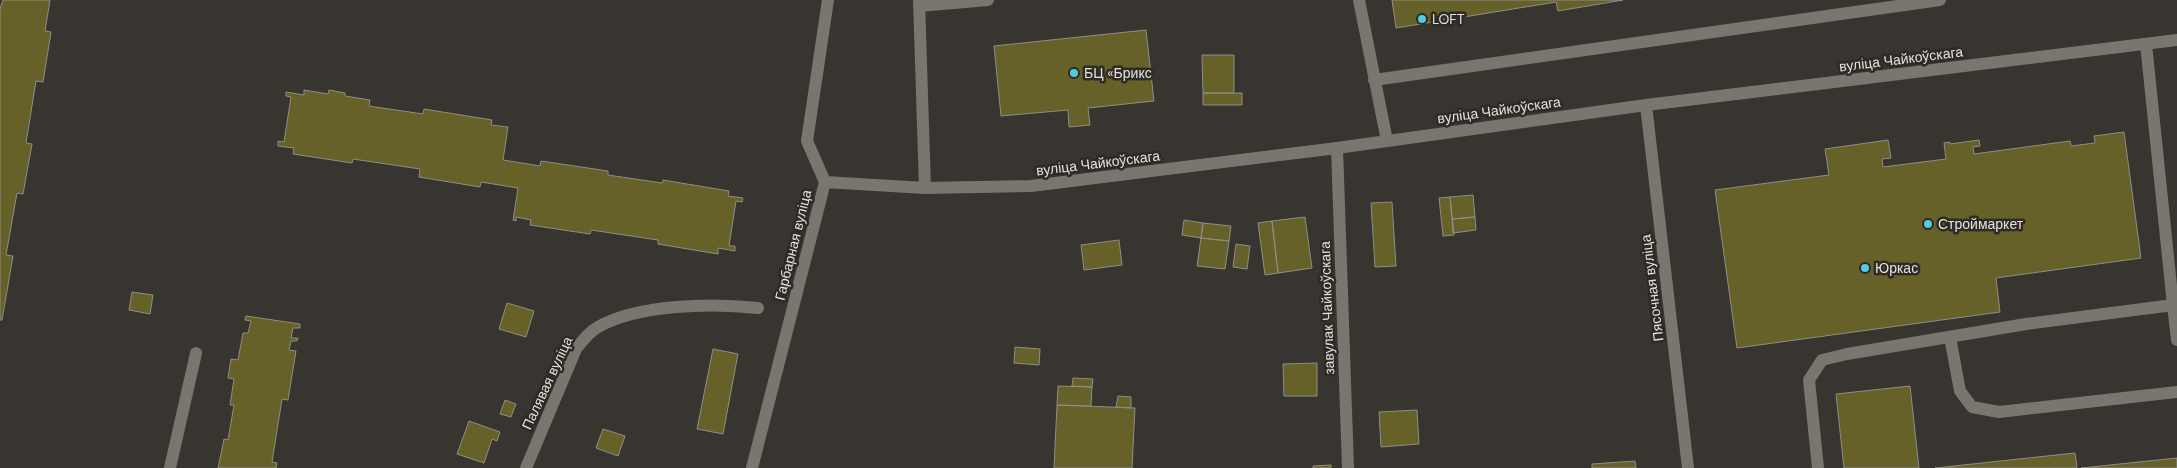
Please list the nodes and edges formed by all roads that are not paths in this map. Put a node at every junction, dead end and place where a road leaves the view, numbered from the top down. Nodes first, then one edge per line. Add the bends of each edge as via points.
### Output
1 (828, 0) edge
2 (988, 0) edge
3 (1359, 0) edge
4 (1940, 0) edge
5 (919, 3) edge
6 (2177, 40) edge
7 (2146, 44) junction
8 (1374, 80) junction
9 (1646, 105) junction
10 (1387, 141) junction
11 (1337, 148) junction
12 (824, 182) junction
13 (925, 188) junction
14 (2173, 305) junction
15 (758, 308) dead end
16 (1950, 337) junction
17 (2177, 340) edge
18 (196, 353) dead end
19 (2177, 392) edge
20 (170, 468) edge
21 (526, 468) edge
22 (752, 468) edge
23 (1348, 468) edge
24 (1688, 468) edge
25 (1818, 468) edge

1 - 12 street, Гарбарная вуліца via 807,141
2 - 5 street
3 - 8 street
4 - 8 street
5 - 13 street
6 - 7 street, вуліца Чайкоўскага
7 - 9 street, вуліца Чайкоўскага
7 - 14 street
8 - 10 street
9 - 10 street, вуліца Чайкоўскага
9 - 24 street, Пясочная вуліца
10 - 11 street, вуліца Чайкоўскага
11 - 13 street, вуліца Чайкоўскага via 1030,186
11 - 23 street, завулак Чайкоўскага
12 - 13 street, вуліца Чайкоўскага
12 - 22 street, Гарбарная вуліца
14 - 16 street
14 - 17 street
15 - 21 street, Палявая вуліца via 724,304 664,309 611,320 596,328 576,349
16 - 19 street via 1960,391 1972,407 1999,412
16 - 25 street via 1822,360 1809,380
18 - 20 street

